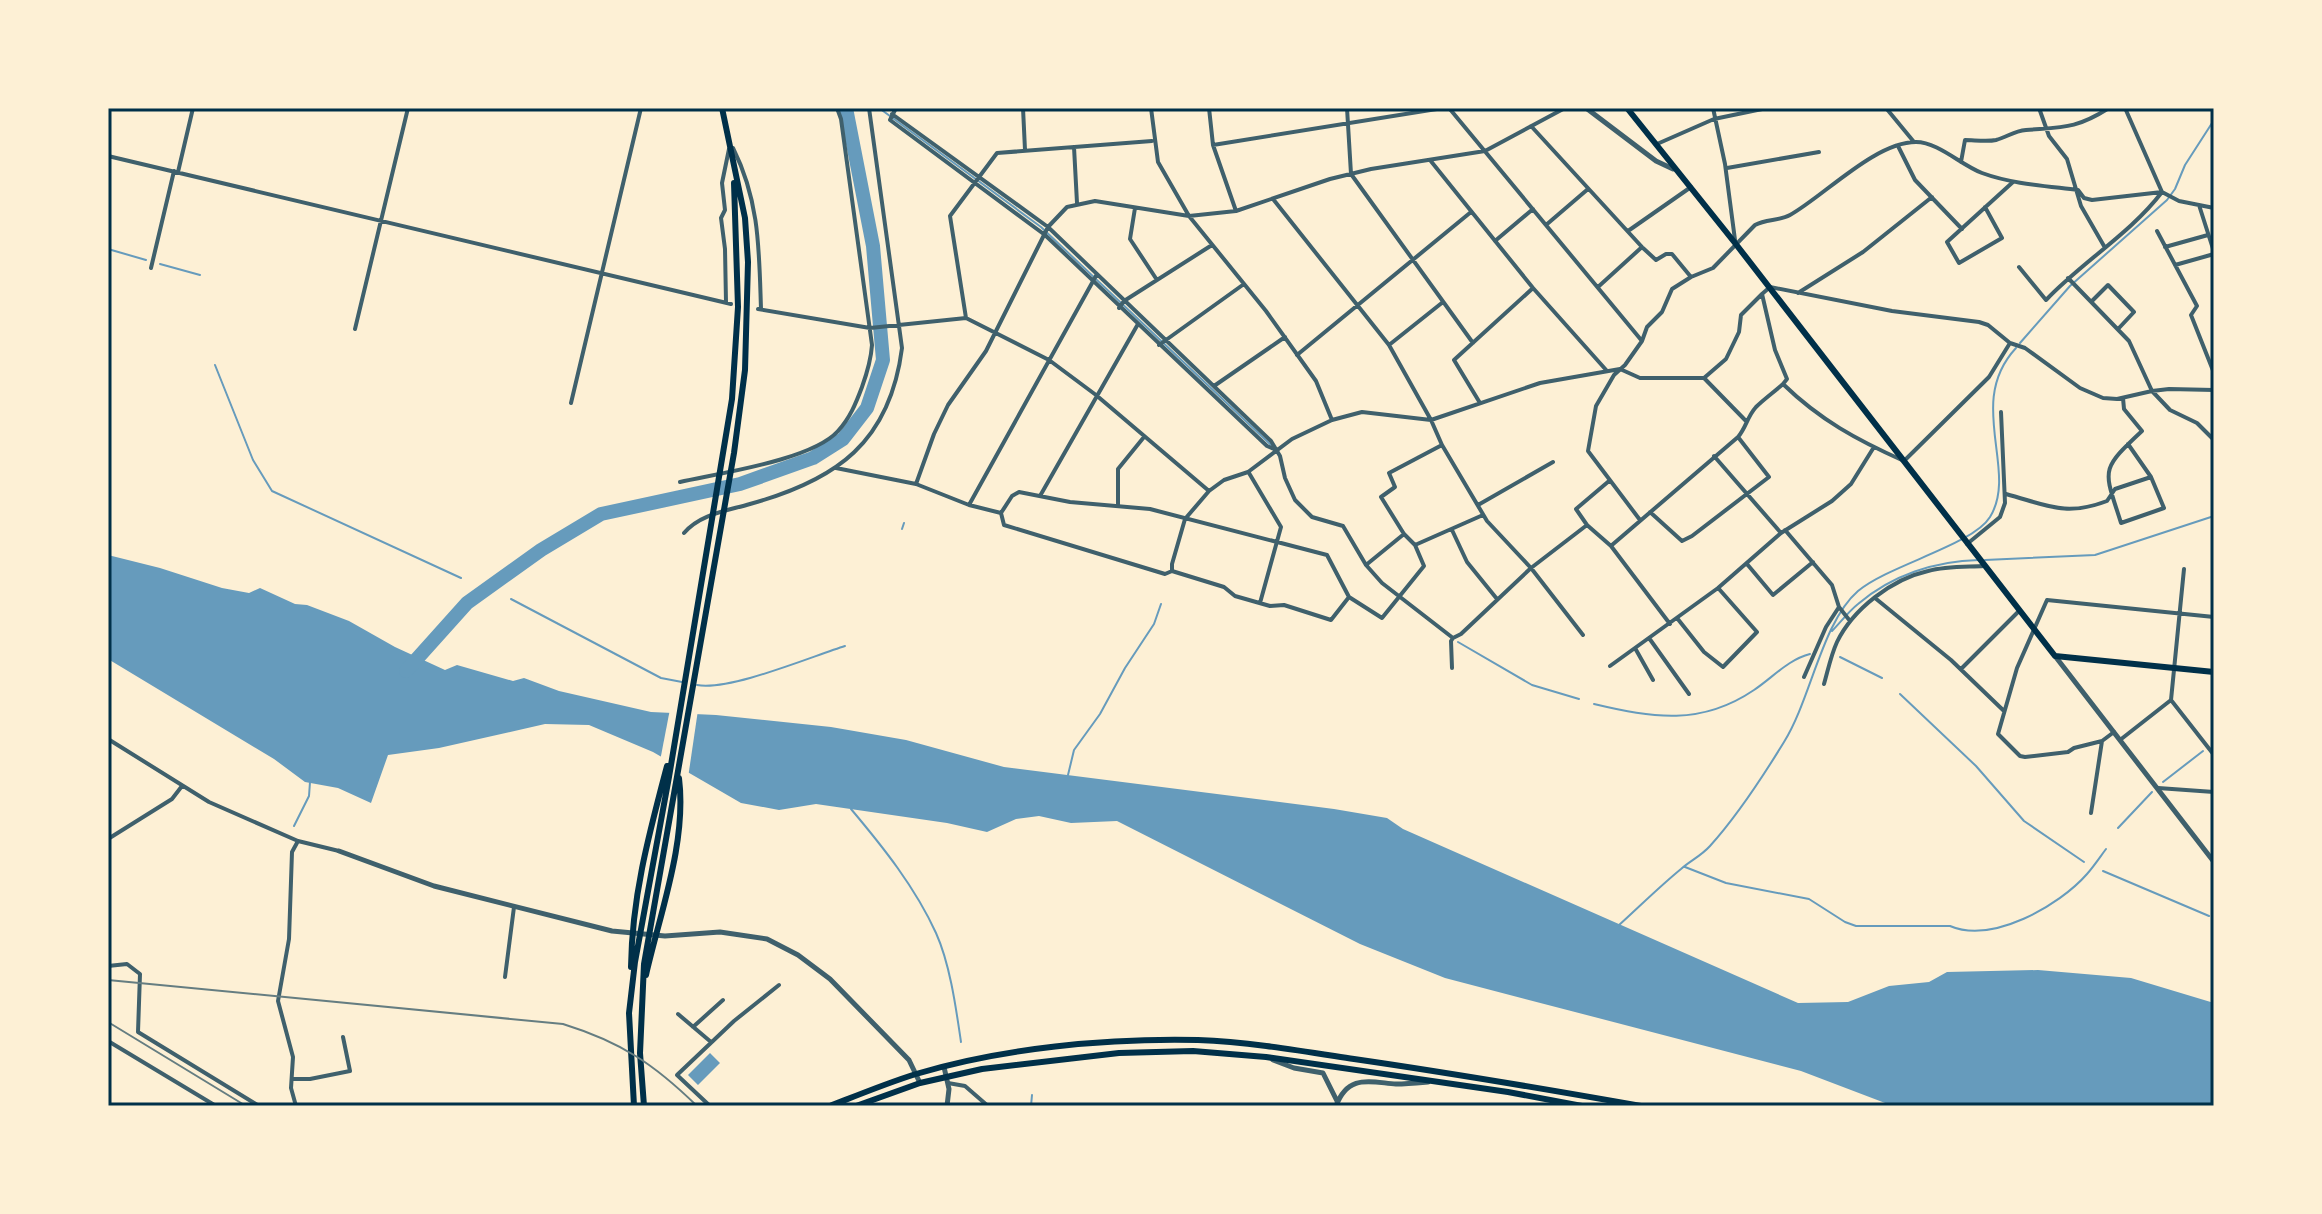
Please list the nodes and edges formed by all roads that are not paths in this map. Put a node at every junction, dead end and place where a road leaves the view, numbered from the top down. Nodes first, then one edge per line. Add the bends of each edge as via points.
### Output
1 (193, 108) edge
2 (408, 108) edge
3 (641, 108) edge
4 (722, 108) edge
5 (837, 108) edge
6 (869, 108) edge
7 (896, 108) edge
8 (1023, 108) edge
9 (1151, 108) edge
10 (1209, 108) edge
11 (1347, 108) edge
12 (1446, 108) edge
13 (1565, 108) edge
14 (1586, 108) edge
15 (1627, 108) edge
16 (1713, 108) edge
17 (1767, 108) edge
18 (1886, 108) edge
19 (2039, 108) edge
20 (2109, 108) edge
21 (2125, 108) edge
22 (892, 114) junction
23 (1714, 119) junction
24 (1348, 123) junction
25 (1531, 126) junction
26 (2047, 131) junction
27 (1153, 141) junction
28 (1914, 142) junction
29 (730, 143) junction
30 (1657, 144) junction
31 (1213, 145) junction
32 (1898, 145) junction
33 (1074, 147) junction
34 (1025, 150) junction
35 (1485, 151) junction
36 (1819, 152) dead end
37 (108, 156) edge
38 (1430, 160) junction
39 (1961, 162) junction
40 (1726, 168) junction
41 (733, 171) junction
42 (1678, 171) junction
43 (176, 172) junction
44 (1351, 174) junction
45 (979, 176) junction
46 (2013, 182) junction
47 (973, 183) junction
48 (1691, 187) junction
49 (1588, 189) junction
50 (2078, 190) junction
51 (2162, 192) junction
52 (1932, 197) junction
53 (1273, 199) junction
54 (1077, 203) junction
55 (2199, 205) junction
56 (1985, 207) junction
57 (1135, 208) junction
58 (2214, 208) edge
59 (1533, 209) junction
60 (1236, 211) junction
61 (1472, 212) junction
62 (1189, 216) junction
63 (380, 222) junction
64 (1546, 225) junction
65 (1048, 227) junction
66 (1962, 229) junction
67 (1628, 231) junction
68 (2157, 231) dead end
69 (1045, 235) junction
70 (2208, 235) junction
71 (1495, 241) junction
72 (1735, 243) junction
73 (1212, 245) junction
74 (1642, 247) junction
75 (2104, 247) junction
76 (2165, 247) junction
77 (2214, 253) edge
78 (1413, 260) junction
79 (2175, 265) junction
80 (2019, 267) dead end
81 (151, 268) dead end
82 (604, 272) junction
83 (1097, 274) junction
84 (1691, 277) junction
85 (2068, 278) junction
86 (1157, 280) junction
87 (1093, 282) junction
88 (1244, 284) junction
89 (1598, 287) junction
90 (1770, 287) junction
91 (1533, 288) junction
92 (1762, 294) junction
93 (1798, 294) junction
94 (1124, 301) junction
95 (2091, 301) junction
96 (1443, 302) junction
97 (1358, 306) junction
98 (1119, 308) junction
99 (966, 318) junction
100 (1144, 319) junction
101 (1137, 324) junction
102 (900, 326) junction
103 (870, 328) junction
104 (2119, 328) junction
105 (355, 329) dead end
106 (995, 333) junction
107 (1285, 337) junction
108 (1165, 339) junction
109 (1642, 341) junction
110 (1473, 343) junction
111 (2010, 343) junction
112 (1159, 345) junction
113 (1389, 345) junction
114 (1297, 355) junction
115 (1049, 360) junction
116 (1620, 369) junction
117 (1607, 371) junction
118 (2214, 373) edge
119 (1704, 378) junction
120 (1783, 384) junction
121 (1214, 387) junction
122 (2214, 390) edge
123 (1208, 391) junction
124 (2152, 391) junction
125 (1096, 395) junction
126 (2123, 398) junction
127 (571, 403) dead end
128 (1480, 403) junction
129 (2001, 412) dead end
130 (1332, 420) junction
131 (1431, 420) junction
132 (1746, 421) junction
133 (1144, 437) junction
134 (1738, 437) junction
135 (2214, 440) edge
136 (2128, 444) junction
137 (1442, 445) junction
138 (1874, 447) junction
139 (1276, 450) junction
140 (1714, 456) junction
141 (1904, 461) junction
142 (1553, 462) dead end
143 (836, 468) junction
144 (1248, 472) junction
145 (2151, 477) junction
146 (1610, 481) junction
147 (680, 482) dead end
148 (916, 484) junction
149 (1209, 491) junction
150 (2006, 494) junction
151 (2112, 494) junction
152 (1747, 495) junction
153 (1040, 496) junction
154 (969, 505) junction
155 (1478, 505) junction
156 (1118, 506) junction
157 (1649, 512) junction
158 (1001, 513) junction
159 (1483, 515) junction
160 (1185, 519) junction
161 (1640, 520) junction
162 (1587, 525) junction
163 (1452, 530) junction
164 (1783, 532) junction
165 (684, 533) dead end
166 (1404, 534) junction
167 (1276, 542) junction
168 (1967, 544) junction
169 (1415, 545) junction
170 (1611, 546) junction
171 (1813, 562) junction
172 (1747, 564) junction
173 (1366, 565) junction
174 (1984, 566) junction
175 (1531, 568) junction
176 (2184, 569) dead end
177 (1172, 571) junction
178 (1718, 588) junction
179 (1349, 597) junction
180 (1399, 598) junction
181 (1875, 598) junction
182 (1497, 599) junction
183 (1260, 603) junction
184 (1839, 607) junction
185 (2019, 611) junction
186 (2181, 614) junction
187 (2214, 617) edge
188 (1677, 618) junction
189 (1850, 621) junction
190 (1670, 624) junction
191 (2033, 629) junction
192 (1583, 635) dead end
193 (1453, 638) junction
194 (1649, 638) junction
195 (1635, 648) junction
196 (2055, 656) junction
197 (1610, 666) dead end
198 (2175, 667) junction
199 (1452, 668) dead end
200 (1961, 669) junction
201 (2214, 672) edge
202 (1804, 677) dead end
203 (1653, 680) dead end
204 (1824, 684) dead end
205 (1689, 694) dead end
206 (2171, 700) junction
207 (2004, 711) junction
208 (2114, 732) junction
209 (108, 739) edge
210 (2120, 740) junction
211 (2102, 741) junction
212 (673, 743) junction
213 (2214, 755) edge
214 (679, 771) junction
215 (182, 786) junction
216 (2158, 788) junction
217 (2214, 792) edge
218 (2091, 813) dead end
219 (108, 839) edge
220 (298, 841) junction
221 (339, 851) joint
222 (2214, 862) edge
223 (514, 907) junction
224 (108, 966) edge
225 (505, 977) dead end
226 (779, 985) dead end
227 (723, 1000) dead end
228 (678, 1014) dead end
229 (693, 1027) junction
230 (343, 1037) dead end
231 (108, 1041) edge
232 (711, 1042) junction
233 (1266, 1057) junction
234 (944, 1067) junction
235 (917, 1074) junction
236 (293, 1079) junction
237 (947, 1080) junction
238 (1433, 1081) junction
239 (920, 1083) junction
240 (1336, 1104) edge
241 (216, 1106) edge
242 (259, 1106) edge
243 (296, 1106) edge
244 (639, 1106) edge
245 (710, 1106) edge
246 (830, 1106) edge
247 (856, 1106) edge
248 (947, 1106) edge
249 (988, 1106) edge
250 (1582, 1106) edge
251 (1641, 1106) edge

1 - 43 street
2 - 63 street
3 - 82 street
4 - 29 main road
5 - 103 street
6 - 102 street
7 - 22 street
8 - 34 street
9 - 27 street
10 - 31 street
11 - 24 street
12 - 24 street
12 - 35 street
13 - 25 street
14 - 42 street via 1656,161
15 - 30 main road
16 - 23 street
17 - 23 street
18 - 28 street
19 - 26 street
20 - 26 street via 2087,122
21 - 51 street
22 - 45 street
22 - 47 street via 890,120
23 - 30 street
23 - 40 street
24 - 31 street
24 - 44 street
25 - 35 street
25 - 49 street
26 - 39 street via 1965,140
26 - 50 street via 2067,159
27 - 33 street
27 - 62 street via 1158,162
28 - 32 street
28 - 39 street
29 - 41 main road
29 - 82 street via 721,218 729,303
29 - 103 street via 746,175 758,227 760,309
30 - 42 main road
31 - 60 street
32 - 52 street via 1915,180
32 - 72 street via 1787,217 1755,225
33 - 34 street
33 - 54 street
34 - 45 street via 997,153
35 - 38 street
35 - 59 street
36 - 40 street
37 - 43 street
38 - 44 street
38 - 61 street
39 - 46 street
40 - 72 street
41 - 212 main road via 737,340 725,450
41 - 214 main road via 745,218 748,262 745,370
42 - 48 main road
43 - 63 street
43 - 81 street
44 - 53 street
44 - 78 street
45 - 47 street
45 - 65 street
46 - 50 street
46 - 56 street
47 - 69 street
47 - 99 street via 950,216
48 - 67 street
48 - 72 main road
49 - 64 street
49 - 67 street
50 - 51 street via 2092,200
50 - 75 street
51 - 55 street
51 - 75 street
52 - 66 street
52 - 93 street via 1863,252
53 - 60 street
53 - 97 street
54 - 57 street
54 - 65 street
55 - 58 street
55 - 70 street
56 - 66 street
56 - 66 street via 2002,238 1959,263 1947,242
57 - 62 street
57 - 86 street via 1130,239
59 - 64 street
59 - 71 street
60 - 62 street
61 - 71 street
61 - 78 street
62 - 73 street
63 - 82 street
63 - 105 street
64 - 89 street
65 - 69 street
65 - 83 street
67 - 74 street
68 - 76 street
69 - 87 street
69 - 106 street
70 - 76 street
70 - 77 street
71 - 91 street
72 - 84 street via 1713,268
72 - 90 main road
73 - 86 street
73 - 88 street
74 - 84 street via 1656,260 1672,254
74 - 89 street
75 - 85 street
76 - 79 street
77 - 79 street
78 - 96 street
78 - 97 street
79 - 118 street via 2197,306 2191,315
80 - 85 street via 2046,300
82 - 127 street
83 - 87 street
83 - 94 street
84 - 109 street via 1672,289
85 - 95 street
86 - 94 street
87 - 98 street
87 - 115 street
88 - 107 street
88 - 108 street
89 - 109 street
90 - 92 street
90 - 93 street
90 - 141 main road
91 - 110 street
91 - 117 street
92 - 119 street via 1741,315 1726,359
92 - 120 street via 1787,379
93 - 111 street via 1979,322
94 - 98 street
94 - 100 street
95 - 104 street
95 - 104 street via 2108,285 2134,312
96 - 110 street
96 - 113 street
97 - 113 street
97 - 114 street
98 - 101 street
99 - 102 street
99 - 106 street
100 - 101 street
100 - 108 street
101 - 112 street
101 - 125 street
102 - 103 street
102 - 143 street via 900,368 883,411 867,442
103 - 147 street via 871,357 856,404 838,431 796,456
104 - 124 street
106 - 115 street
106 - 148 street via 948,405
107 - 114 street
107 - 121 street
108 - 112 street
108 - 121 street
109 - 116 street
110 - 128 street via 1454,360
111 - 126 street via 2080,388 2103,398
111 - 141 street via 1989,377
112 - 123 street
113 - 131 street
114 - 130 street via 1316,381
115 - 125 street
115 - 154 street
116 - 117 street
116 - 119 street via 1640,378
116 - 146 street via 1596,406 1588,451
117 - 128 street via 1540,383
119 - 132 street
120 - 132 street
120 - 138 street via 1809,409
121 - 123 street
121 - 139 street
122 - 124 street
123 - 139 street
124 - 126 street
124 - 135 street
125 - 133 street
125 - 153 street
126 - 136 street via 2124,409 2142,431
128 - 131 street
129 - 150 street
130 - 131 street via 1362,412
130 - 139 street
131 - 137 street
132 - 134 street
133 - 149 street
133 - 156 street via 1118,469
134 - 140 street
134 - 152 street via 1769,477
136 - 145 street
136 - 151 street via 2110,465
137 - 155 street
137 - 166 street via 1389,473 1395,487 1381,497
138 - 141 street
138 - 164 street via 1851,484
139 - 144 street
139 - 173 street via 1295,500 1312,517 1343,526
140 - 152 street
140 - 157 street
141 - 168 main road
142 - 155 street
143 - 148 street
143 - 165 street via 775,497 693,522
144 - 149 street
144 - 167 street via 1281,527
145 - 151 street
145 - 151 street via 2164,508 2121,523
146 - 161 street
146 - 162 street via 1576,509
148 - 154 street
149 - 160 street
150 - 151 street via 2072,511 2107,501
150 - 168 street via 2000,517
152 - 157 street via 1682,541
152 - 164 street
153 - 156 street
153 - 158 street via 1014,493
154 - 158 street
155 - 159 street
156 - 160 street
157 - 161 street
158 - 177 street via 1004,525 1165,574
159 - 163 street
159 - 175 street
160 - 167 street
160 - 177 street
161 - 170 street
162 - 170 street
162 - 175 street
163 - 169 street
163 - 182 street via 1467,562
164 - 171 street
164 - 172 street
166 - 169 street
166 - 173 street
167 - 179 street via 1327,555
167 - 183 street
168 - 174 main road
169 - 180 street via 1424,566
170 - 190 street
171 - 172 street via 1773,595
171 - 184 street via 1832,585
172 - 178 street
173 - 180 street
174 - 181 street via 1922,572
174 - 185 main road
175 - 182 street
175 - 192 street
176 - 186 street
177 - 183 street
178 - 188 street
178 - 188 street via 1757,632 1723,667
179 - 180 street via 1382,618
179 - 183 street via 1331,620
180 - 193 street
181 - 189 street
181 - 200 street
182 - 193 street
184 - 189 street
184 - 202 street
185 - 191 main road
185 - 200 street
186 - 187 street
186 - 191 street via 2047,600
186 - 198 street
188 - 190 street
189 - 204 street
190 - 194 street
191 - 196 main road
191 - 207 street
193 - 199 street
194 - 195 street
194 - 205 street
195 - 197 street
195 - 203 street
196 - 198 main road
196 - 208 street
198 - 201 main road
198 - 206 street
200 - 207 street
206 - 210 street
206 - 213 street
207 - 211 street via 1998,734 2020,756 2068,752
208 - 210 street
208 - 211 street
209 - 215 street
210 - 216 street
211 - 218 street
212 - 244 main road via 629,1013
212 - 244 main road via 646,840 631,927 632,1055
214 - 244 main road via 644,964
214 - 244 main road via 679,826 640,1007
215 - 219 street via 172,799
215 - 220 street
216 - 217 street
216 - 222 street
220 - 221 street
220 - 236 street via 292,852 288,952 278,1001 293,1057
221 - 223 street via 434,886
223 - 225 street
223 - 235 street via 628,933 720,932 767,939 830,979
224 - 242 street via 127,964 140,974 138,1032
226 - 232 street
227 - 229 street
228 - 229 street
229 - 232 street
230 - 236 street via 350,1071
231 - 241 street
232 - 245 street via 677,1075
233 - 237 main road via 1193,1051 1119,1053 982,1069
233 - 238 main road
233 - 240 street via 1323,1073
234 - 235 main road
234 - 237 street
234 - 251 main road via 1124,1041 1234,1042
235 - 239 street
235 - 246 main road
236 - 243 street
237 - 239 main road
237 - 248 street
237 - 249 street via 965,1086
238 - 240 street via 1397,1084 1363,1079
238 - 250 main road
239 - 247 main road

